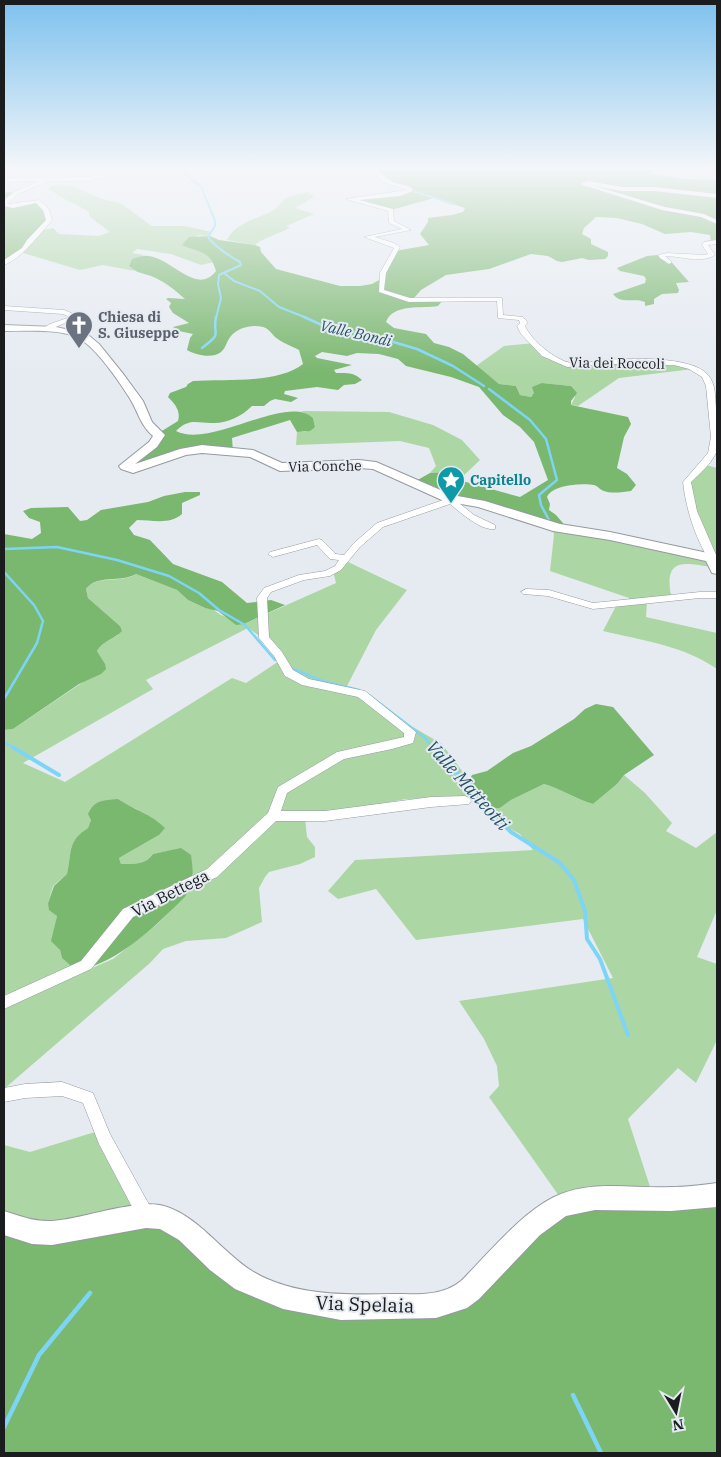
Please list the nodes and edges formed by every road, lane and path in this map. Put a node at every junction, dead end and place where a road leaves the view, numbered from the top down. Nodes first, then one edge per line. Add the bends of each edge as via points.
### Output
1 (32, 238) edge
2 (370, 238) edge
3 (717, 242) edge
4 (4, 262) edge
5 (669, 262) dead end
6 (4, 308) edge
7 (4, 328) edge
8 (46, 329) junction
9 (715, 385) edge
10 (450, 498) junction
11 (492, 527) dead end
12 (273, 554) dead end
13 (347, 558) junction
14 (715, 563) edge
15 (526, 592) dead end
16 (717, 595) edge
17 (465, 801) dead end
18 (273, 816) junction
19 (4, 1003) edge
20 (4, 1095) edge
21 (717, 1195) edge
22 (146, 1216) junction
23 (4, 1223) edge

1 - 4 street via 25,249
2 - 9 street, Via dei Roccoli via 397,247 383,273 380,291 409,300 500,298 500,317 521,318 524,332 552,358 570,365 674,363 692,367
3 - 5 street via 705,245 711,256 661,255
6 - 8 street via 64,312 74,316
7 - 8 street, Via Conche
8 - 10 street, Via Conche via 84,336 138,402 146,424 159,435 153,444 125,466 136,468 202,449 227,451 252,454 280,467 376,466
9 - 14 street, Via dei Roccoli via 712,453 688,482 693,515
10 - 11 street via 471,517
10 - 13 street, Via Bettega via 447,502 380,526 356,545
10 - 14 street, Via Conche via 558,528 610,536
12 - 13 street via 319,542 333,557
13 - 18 street, Via Bettega via 326,574 302,577 267,590 262,598 264,638 289,673 306,682 360,694 410,732 408,740 392,746 341,754 282,790
15 - 16 street via 549,593 593,606
17 - 18 street via 431,802 325,816
18 - 19 street, Via Bettega via 212,873 128,912 86,965
20 - 22 street via 62,1089 88,1098 104,1139
21 - 22 street, Via Spelaia via 671,1199 595,1198 561,1206 532,1227 470,1290 458,1299 436,1306 341,1308 283,1298 244,1280 188,1232 163,1217
22 - 23 street, Via Spelaia via 52,1234 32,1232

